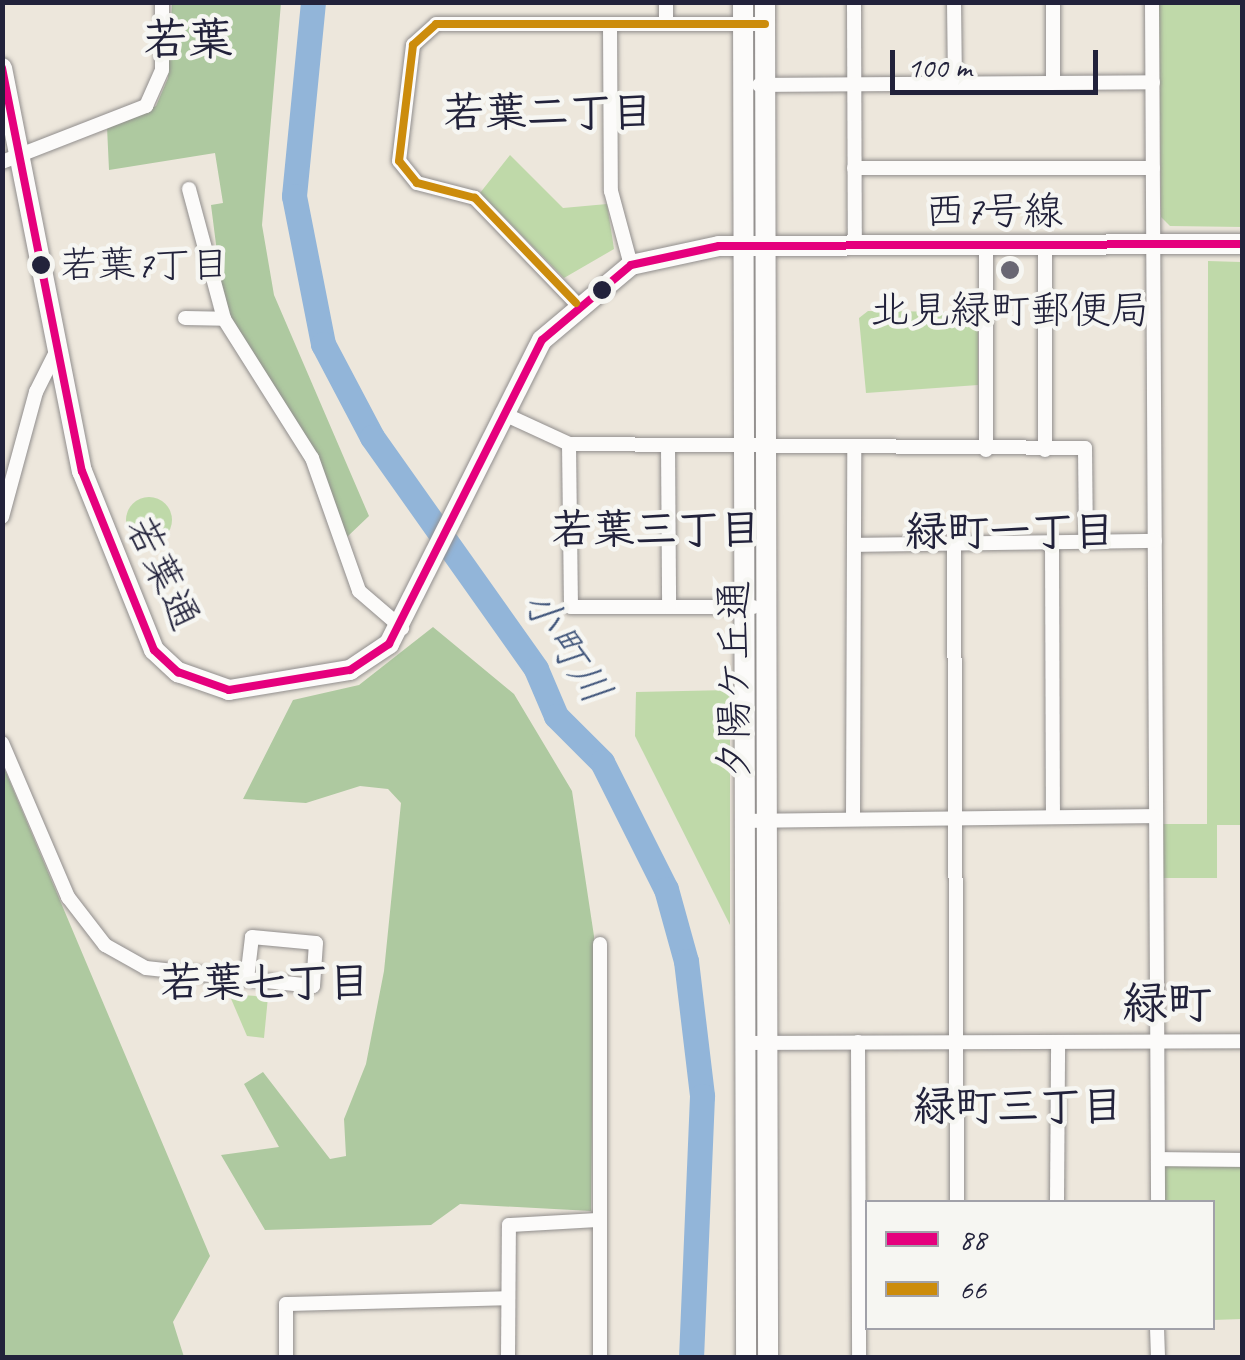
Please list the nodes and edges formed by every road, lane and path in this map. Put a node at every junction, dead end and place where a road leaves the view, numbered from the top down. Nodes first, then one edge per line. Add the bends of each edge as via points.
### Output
1 (162, 2) edge
2 (666, 2) edge
3 (854, 2) edge
4 (954, 2) edge
5 (1053, 2) edge
6 (1152, 2) edge
7 (743, 13) edge
8 (765, 13) edge
9 (666, 24) junction
10 (610, 25) junction
11 (2, 68) edge
12 (1153, 82) junction
13 (1053, 83) junction
14 (954, 84) junction
15 (743, 85) junction
16 (765, 86) junction
17 (854, 86) junction
18 (12, 160) edge
19 (854, 168) junction
20 (1152, 168) junction
21 (189, 188) dead end
22 (1242, 244) edge
23 (755, 245) junction
24 (854, 245) junction
25 (1153, 245) junction
26 (986, 246) junction
27 (1045, 247) junction
28 (631, 264) junction
29 (576, 303) junction
30 (185, 318) dead end
31 (224, 319) junction
32 (58, 348) junction
33 (502, 413) junction
34 (569, 444) junction
35 (745, 444) junction
36 (668, 445) junction
37 (986, 450) junction
38 (1045, 450) junction
39 (854, 451) junction
40 (769, 452) junction
41 (2, 517) edge
42 (1154, 541) junction
43 (1086, 542) junction
44 (1052, 543) junction
45 (954, 544) junction
46 (854, 545) junction
47 (670, 606) junction
48 (745, 607) junction
49 (769, 607) junction
50 (402, 628) junction
51 (2, 743) edge
52 (1053, 816) junction
53 (1154, 816) junction
54 (954, 818) junction
55 (854, 819) junction
56 (770, 820) junction
57 (746, 821) junction
58 (600, 944) dead end
59 (247, 979) junction
60 (1242, 1041) edge
61 (769, 1042) junction
62 (858, 1042) junction
63 (956, 1042) junction
64 (1058, 1042) junction
65 (1158, 1042) junction
66 (747, 1043) junction
67 (1158, 1159) junction
68 (1242, 1160) edge
69 (956, 1200) edge
70 (1058, 1200) edge
71 (1158, 1200) edge
72 (598, 1220) junction
73 (508, 1298) junction
74 (863, 1325) edge
75 (1157, 1330) edge
76 (286, 1358) edge
77 (508, 1358) edge
78 (600, 1358) edge
79 (746, 1358) edge
80 (768, 1358) edge
81 (859, 1358) edge
82 (1158, 1358) edge

1 - 18 street via 162,70 146,106
2 - 9 street
3 - 17 street
4 - 14 street
5 - 13 street
6 - 12 street
7 - 8 street
7 - 9 street
7 - 15 main road, 夕陽ケ丘通
8 - 16 main road, 夕陽ケ丘通
9 - 10 street
10 - 28 street via 611,191
10 - 29 street via 436,24 413,44 399,161 417,183 475,198
11 - 18 main road, 若葉通
12 - 13 street
12 - 20 street
13 - 14 street
14 - 17 street
15 - 16 street
15 - 23 main road, 夕陽ケ丘通
16 - 17 street
16 - 23 main road, 夕陽ケ丘通
17 - 19 street
18 - 32 main road, 若葉通
19 - 20 street
19 - 24 street
20 - 25 street
21 - 31 street
22 - 25 main road, 西7号線
23 - 24 main road, 西7号線
23 - 28 main road, 若葉通
23 - 35 main road, 夕陽ケ丘通
23 - 40 main road, 夕陽ケ丘通
24 - 26 main road, 西7号線
25 - 27 main road, 西7号線
25 - 42 street
26 - 27 main road, 西7号線
26 - 37 street
27 - 38 street
28 - 29 main road, 若葉通
29 - 33 main road, 若葉通 via 542,340
30 - 31 street
31 - 50 street via 312,458 360,592
32 - 41 street via 36,392
32 - 50 main road, 若葉通 via 82,471 134,613 178,672 229,690 270,688 350,670
33 - 34 street
33 - 50 main road, 若葉通
34 - 36 street
34 - 47 street via 571,607
35 - 36 street
35 - 40 street
35 - 48 main road, 夕陽ケ丘通
36 - 47 street
37 - 38 street
37 - 39 street
38 - 43 street via 1085,448
39 - 40 street
39 - 46 street
40 - 49 main road, 夕陽ケ丘通
42 - 43 street
42 - 53 street
43 - 44 street
44 - 45 street
44 - 52 street
45 - 46 street
45 - 54 street
46 - 55 street
47 - 48 street
48 - 49 street
48 - 57 main road, 夕陽ケ丘通
49 - 56 main road, 夕陽ケ丘通
51 - 59 street via 72,906 105,944 146,968
52 - 53 street
52 - 54 street
53 - 65 street
54 - 55 street
54 - 63 street
55 - 56 street
56 - 57 street
56 - 61 main road, 夕陽ケ丘通
57 - 66 main road, 夕陽ケ丘通
58 - 72 street
59 - 59 street via 252,937 316,943 313,986
60 - 65 street
61 - 62 street
61 - 66 street
61 - 80 main road, 夕陽ケ丘通
62 - 63 street
62 - 74 street
63 - 64 street
63 - 69 street
64 - 65 street
64 - 70 street
65 - 67 street
66 - 79 main road, 夕陽ケ丘通
67 - 68 street
67 - 71 street
72 - 73 street via 509,1225
72 - 78 street
73 - 76 street via 286,1304
73 - 77 street
74 - 81 street
75 - 82 street

